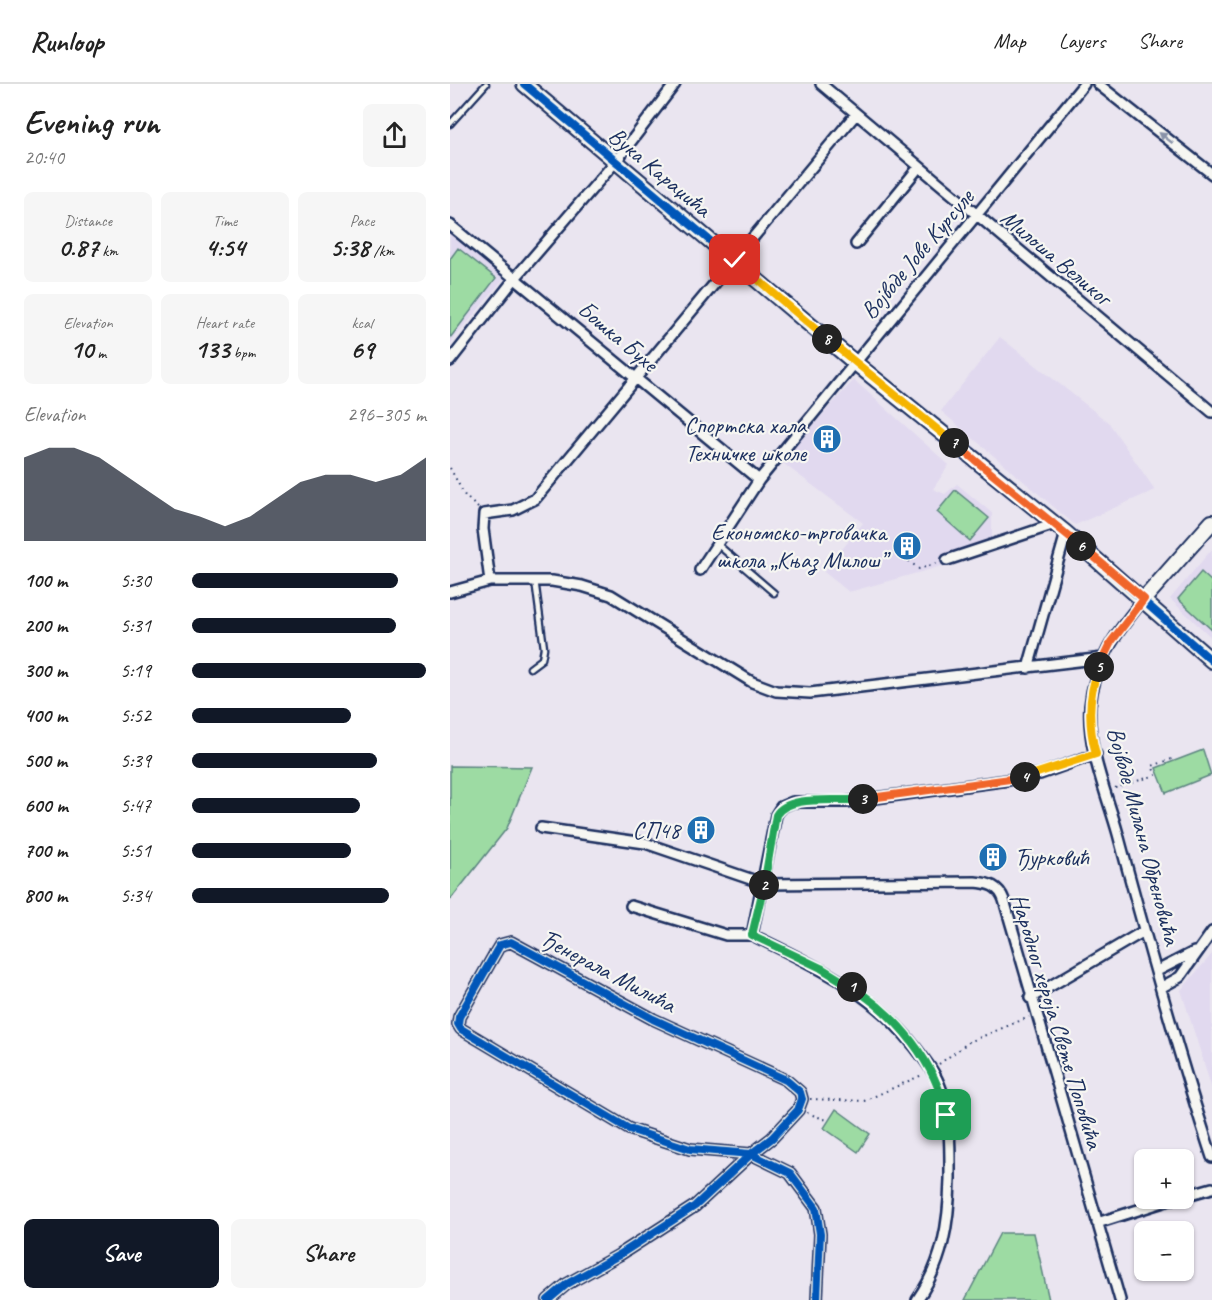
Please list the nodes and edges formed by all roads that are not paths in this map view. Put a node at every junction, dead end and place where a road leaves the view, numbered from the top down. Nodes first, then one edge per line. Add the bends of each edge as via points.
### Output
1 (486, 84) edge
2 (524, 84) edge
3 (675, 84) edge
4 (821, 84) edge
5 (1084, 84) edge
6 (1098, 84) edge
7 (856, 114) junction
8 (450, 124) edge
9 (616, 161) junction
10 (919, 167) junction
11 (1212, 174) edge
12 (975, 215) junction
13 (450, 225) edge
14 (856, 244) dead end
15 (735, 260) junction
16 (516, 277) junction
17 (450, 361) edge
18 (854, 362) junction
19 (636, 376) junction
20 (1212, 412) edge
21 (759, 480) junction
22 (1212, 522) edge
23 (1061, 529) junction
24 (717, 544) junction
25 (947, 560) road end
26 (700, 570) dead end
27 (536, 580) junction
28 (490, 581) junction
29 (450, 592) edge
30 (774, 593) dead end
31 (1144, 599) junction
32 (1103, 658) junction
33 (1212, 661) edge
34 (530, 668) dead end
35 (1028, 668) junction
36 (1096, 754) junction
37 (541, 828) dead end
38 (765, 884) junction
39 (631, 906) dead end
40 (1144, 931) junction
41 (1212, 932) edge
42 (752, 935) junction
43 (1199, 949) junction
44 (1157, 971) junction
45 (1162, 987) junction
46 (1030, 998) junction
47 (751, 1154) junction
48 (1212, 1157) edge
49 (1212, 1188) edge
50 (1194, 1193) edge
51 (1140, 1209) edge
52 (1097, 1222) junction
53 (553, 1298) edge
54 (817, 1300) edge
55 (917, 1300) edge
56 (1120, 1300) edge

1 - 8 lane
2 - 9 street, Вука Караџића
3 - 9 street
4 - 7 street, Милоша Великог
5 - 12 street, Војводе Јове Курсуле
11 -> 6 street
7 - 10 street, Милоша Великог
7 - 15 street
9 - 15 street, Вука Караџића
9 - 16 street
10 - 12 street, Милоша Великог
10 - 14 street
12 - 18 street, Војводе Јове Курсуле
12 - 20 street, Милоша Великог
13 - 16 street, Бошка Бухе
15 - 18 street, Вука Караџића
15 - 19 street
16 - 17 street
16 - 19 street, Бошка Бухе
18 - 21 street, Војводе Јове Курсуле
18 - 23 street, Вука Караџића
19 - 21 street, Бошка Бухе
19 - 28 street via 535,499 513,510 484,514
21 - 24 street, Војводе Јове Курсуле
22 - 31 street, Војводе Милана Обреновића
23 - 25 street
23 - 31 street, Вука Караџића
23 - 35 street
24 - 26 street, Војводе Јове Курсуле
24 - 30 lane
27 - 28 street
27 - 34 lane via 544,648 542,659
27 - 35 street via 582,586 611,595 752,682 776,691 810,693
28 - 29 street
31 - 32 street, Војводе Милана Обреновића
31 - 33 street, Вука Караџића
32 - 35 street
32 - 36 street, Војводе Милана Обреновића via 1090,708
36 - 38 street via 1040,774 1009,780 846,802 793,802 781,807 776,815
36 - 40 street, Војводе Милана Обреновића
37 - 38 street, Народног хероја Свете Поповића via 645,843
38 - 42 street
38 - 46 street, Народног хероја Свете Поповића via 986,883 1001,892
39 - 42 street via 726,935
40 - 44 street, Војводе Милана Обреновића
40 - 46 street
41 - 43 street
42 - 55 street via 821,968 867,997 900,1028 942,1089 950,1148 946,1229 940,1260
43 - 44 street
43 - 45 street via 1180,977
44 - 45 street, Војводе Милана Обреновића
45 - 48 street, Војводе Милана Обреновића
46 - 52 street, Народног хероја Свете Поповића
47 - 47 street, Ђенерала Милића via 798,1110 800,1092 786,1080 653,1019 516,943 500,945 459,1017 458,1024 465,1034 629,1129 690,1149
47 - 53 street via 687,1211
47 - 54 street via 790,1173 816,1208 820,1234
49 - 50 street
51 - 52 street
52 - 56 street, Народног хероја Свете Поповића

